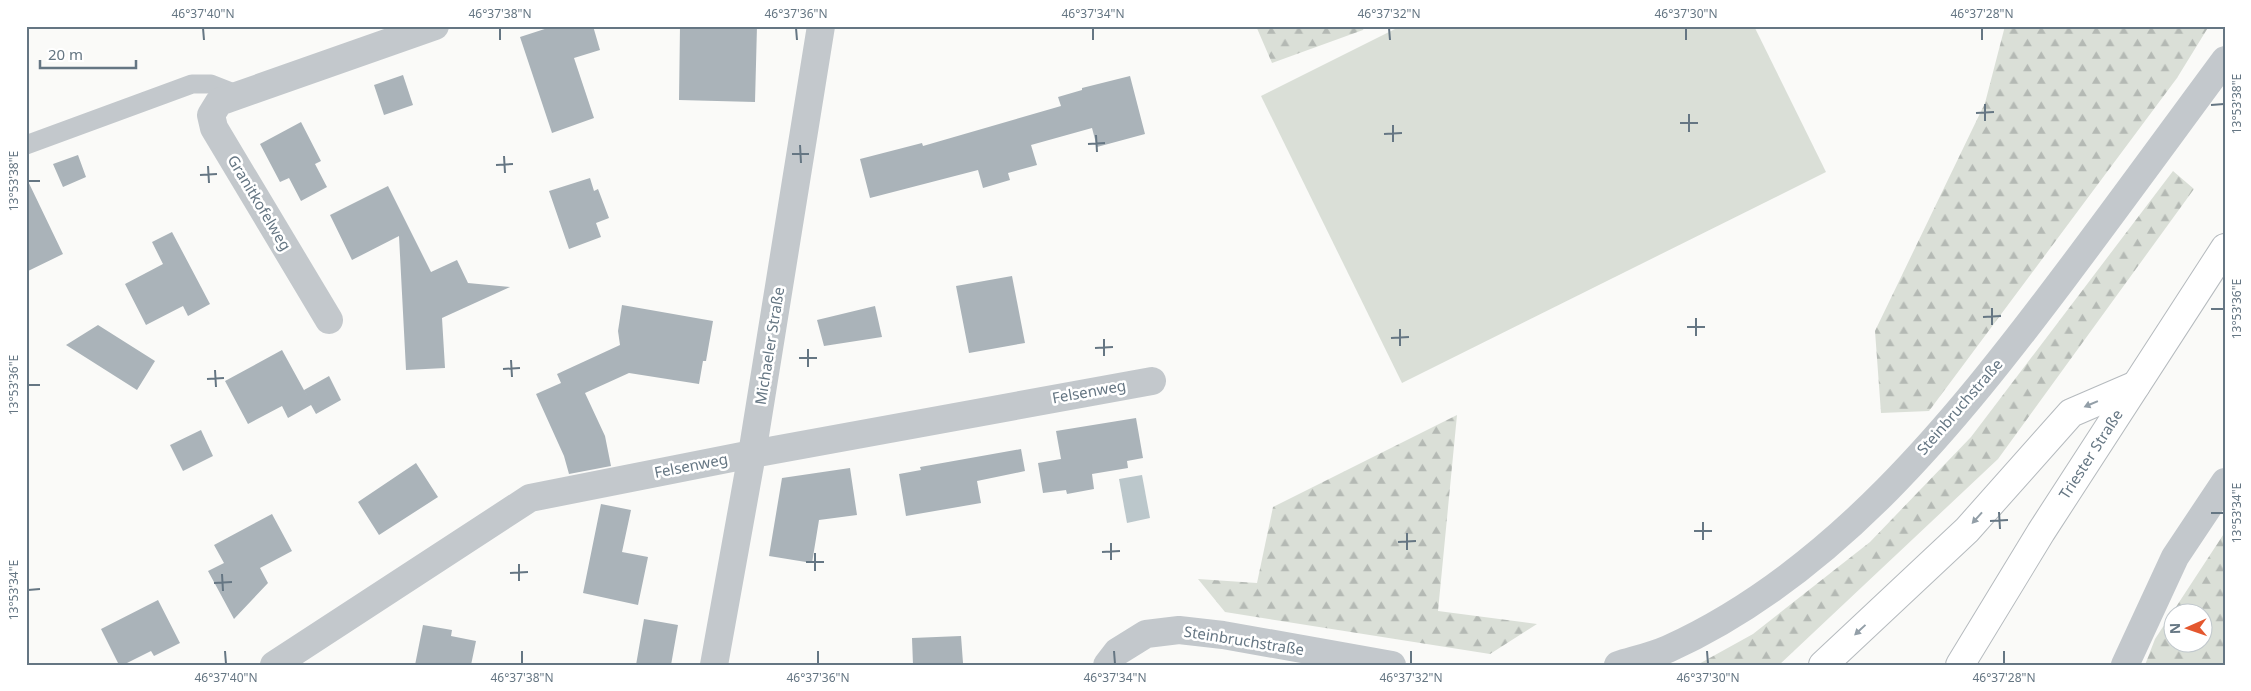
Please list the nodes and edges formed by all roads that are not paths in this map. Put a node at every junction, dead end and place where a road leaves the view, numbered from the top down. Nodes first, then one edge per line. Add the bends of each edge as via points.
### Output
1 (435, 26) edge
2 (821, 26) edge
3 (2225, 60) edge
4 (239, 95) junction
5 (26, 145) edge
6 (2225, 248) edge
7 (329, 320) dead end
8 (1152, 381) dead end
9 (2136, 385) junction
10 (752, 454) junction
11 (2225, 482) edge
12 (274, 665) edge
13 (714, 665) edge
14 (1106, 665) edge
15 (1392, 665) edge
16 (1618, 665) edge
17 (1823, 665) edge
18 (1960, 665) edge
19 (2125, 665) edge

1 - 4 street, Granitkofelweg
2 - 10 street, Michaeler Straße
3 - 16 street, Steinbruchstraße via 2008,352 1904,471 1836,538 1772,590 1705,631 1665,650
4 - 5 lane via 211,84 192,84
4 - 7 street, Granitkofelweg via 219,102 211,115 214,128
6 - 9 main road, Triester Straße
8 - 10 street, Felsenweg
9 -> 17 main road via 2071,413 1967,530
9 - 18 main road, Triester Straße via 1982,625
10 - 12 street, Felsenweg via 530,498
10 - 13 street, Michaeler Straße
11 - 19 street via 2175,557
14 - 15 street, Steinbruchstraße via 1117,652 1146,634 1179,630

